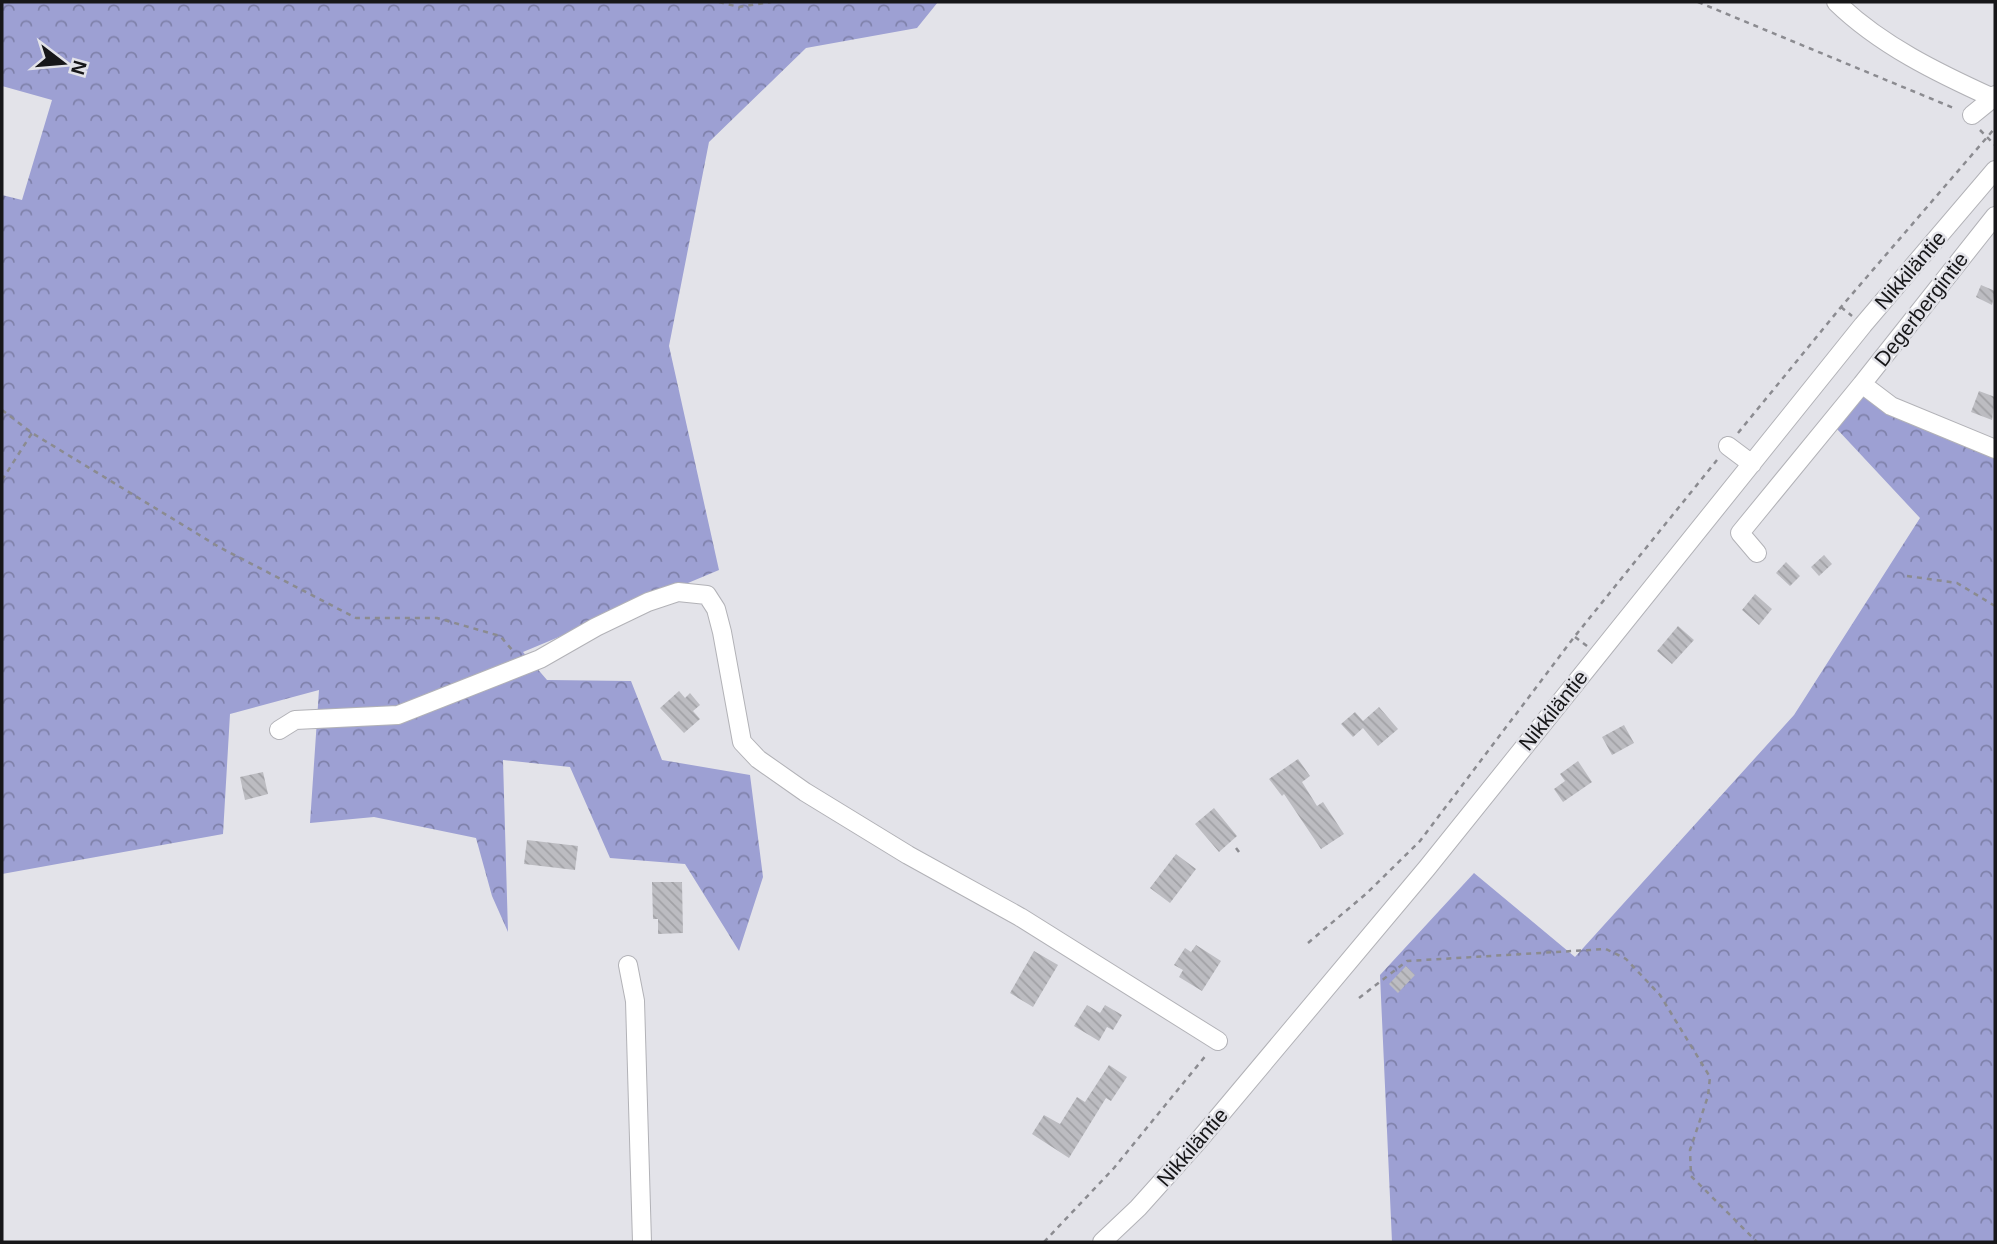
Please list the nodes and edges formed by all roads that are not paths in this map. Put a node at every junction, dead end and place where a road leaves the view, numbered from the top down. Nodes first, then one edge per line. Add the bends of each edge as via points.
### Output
1 (1836, 2) edge
2 (1994, 97) edge
3 (1972, 115) road end
4 (1995, 170) edge
5 (1995, 216) edge
6 (1862, 384) junction
7 (1728, 446) road end
8 (1995, 449) edge
9 (1752, 464) junction
10 (1757, 553) dead end
11 (279, 730) dead end
12 (628, 965) dead end
13 (1218, 1041) road end
14 (642, 1242) edge
15 (1102, 1242) edge

1 - 2 street via 1884,40
2 - 3 street
4 - 9 street, Nikkiläntie
5 - 6 street, Degerbergintie
6 - 8 street, Degerbergintie via 1891,406
6 - 10 street via 1740,533
7 - 9 street
9 - 15 street, Nikkiläntie via 1427,868 1138,1209
11 - 13 street via 295,720 398,715 526,665 648,602 678,592 707,595 722,632 742,742 758,759
12 - 14 street via 635,1001

